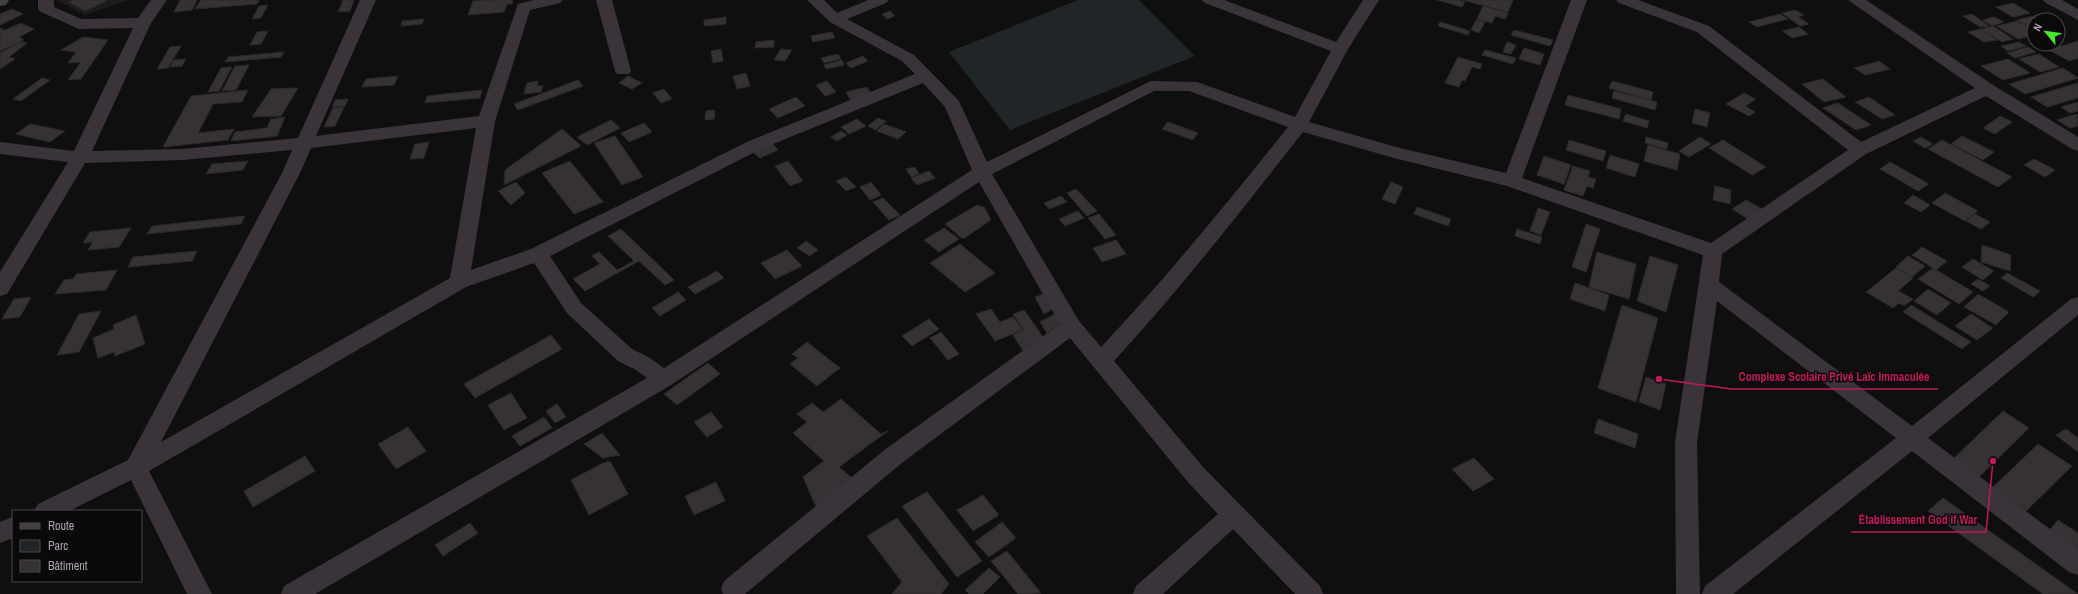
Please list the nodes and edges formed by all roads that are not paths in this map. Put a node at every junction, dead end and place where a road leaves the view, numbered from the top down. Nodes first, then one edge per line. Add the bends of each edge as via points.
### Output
1 (46, 0) edge
2 (158, 0) edge
3 (368, 0) edge
4 (555, 0) edge
5 (604, 0) edge
6 (815, 0) edge
7 (881, 0) edge
8 (1210, 0) edge
9 (1372, 0) edge
10 (1579, 0) edge
11 (1624, 0) edge
12 (1856, 0) edge
13 (2051, 0) edge
14 (2078, 15) edge
15 (835, 19) junction
16 (143, 23) junction
17 (1340, 49) junction
18 (623, 71) dead end
19 (924, 76) junction
20 (1987, 88) junction
21 (486, 121) junction
22 (1299, 125) junction
23 (303, 145) junction
24 (2078, 145) edge
25 (0, 148) edge
26 (1860, 150) junction
27 (80, 157) junction
28 (982, 172) junction
29 (1512, 181) junction
30 (1713, 251) junction
31 (538, 254) junction
32 (459, 282) junction
33 (1709, 285) junction
34 (0, 289) edge
35 (2078, 304) edge
36 (1072, 326) junction
37 (1101, 361) junction
38 (663, 379) junction
39 (1912, 439) junction
40 (136, 467) junction
41 (48, 510) edge
42 (1234, 514) junction
43 (12, 527) edge
44 (0, 533) edge
45 (2078, 564) edge
46 (733, 589) dead end
47 (200, 594) edge
48 (293, 594) edge
49 (1145, 594) edge
50 (1312, 594) edge
51 (1688, 594) edge
52 (1714, 594) edge

1 - 16 street via 46,9 80,24
2 - 16 street
3 - 23 street
4 - 21 street via 523,7
5 - 18 street
6 - 15 street
7 - 15 street
8 - 17 street
9 - 17 street
10 - 29 street
11 - 26 street via 1703,29
12 - 20 street
13 - 14 street
15 - 19 street via 908,58
16 - 27 street
17 - 22 street
19 - 28 street via 953,105
19 - 31 street via 755,145
20 - 24 street
20 - 26 street
21 - 23 street
21 - 32 street
22 - 28 street via 1191,86 1150,86
22 - 29 street
22 - 37 street via 1152,306
23 - 27 street via 199,154
23 - 40 street
25 - 27 street
26 - 30 street
27 - 34 street
28 - 36 street
28 - 38 street
29 - 30 street
30 - 33 street
31 - 32 street
31 - 38 street via 574,308 625,355 643,364
32 - 40 street
33 - 39 street
33 - 51 street via 1686,442
35 - 39 street
36 - 37 street
36 - 46 street via 895,455
37 - 42 street via 1195,474
38 - 48 street
39 - 45 street
39 - 52 street
40 - 41 street
40 - 47 street
42 - 49 street
42 - 50 street
43 - 44 street

